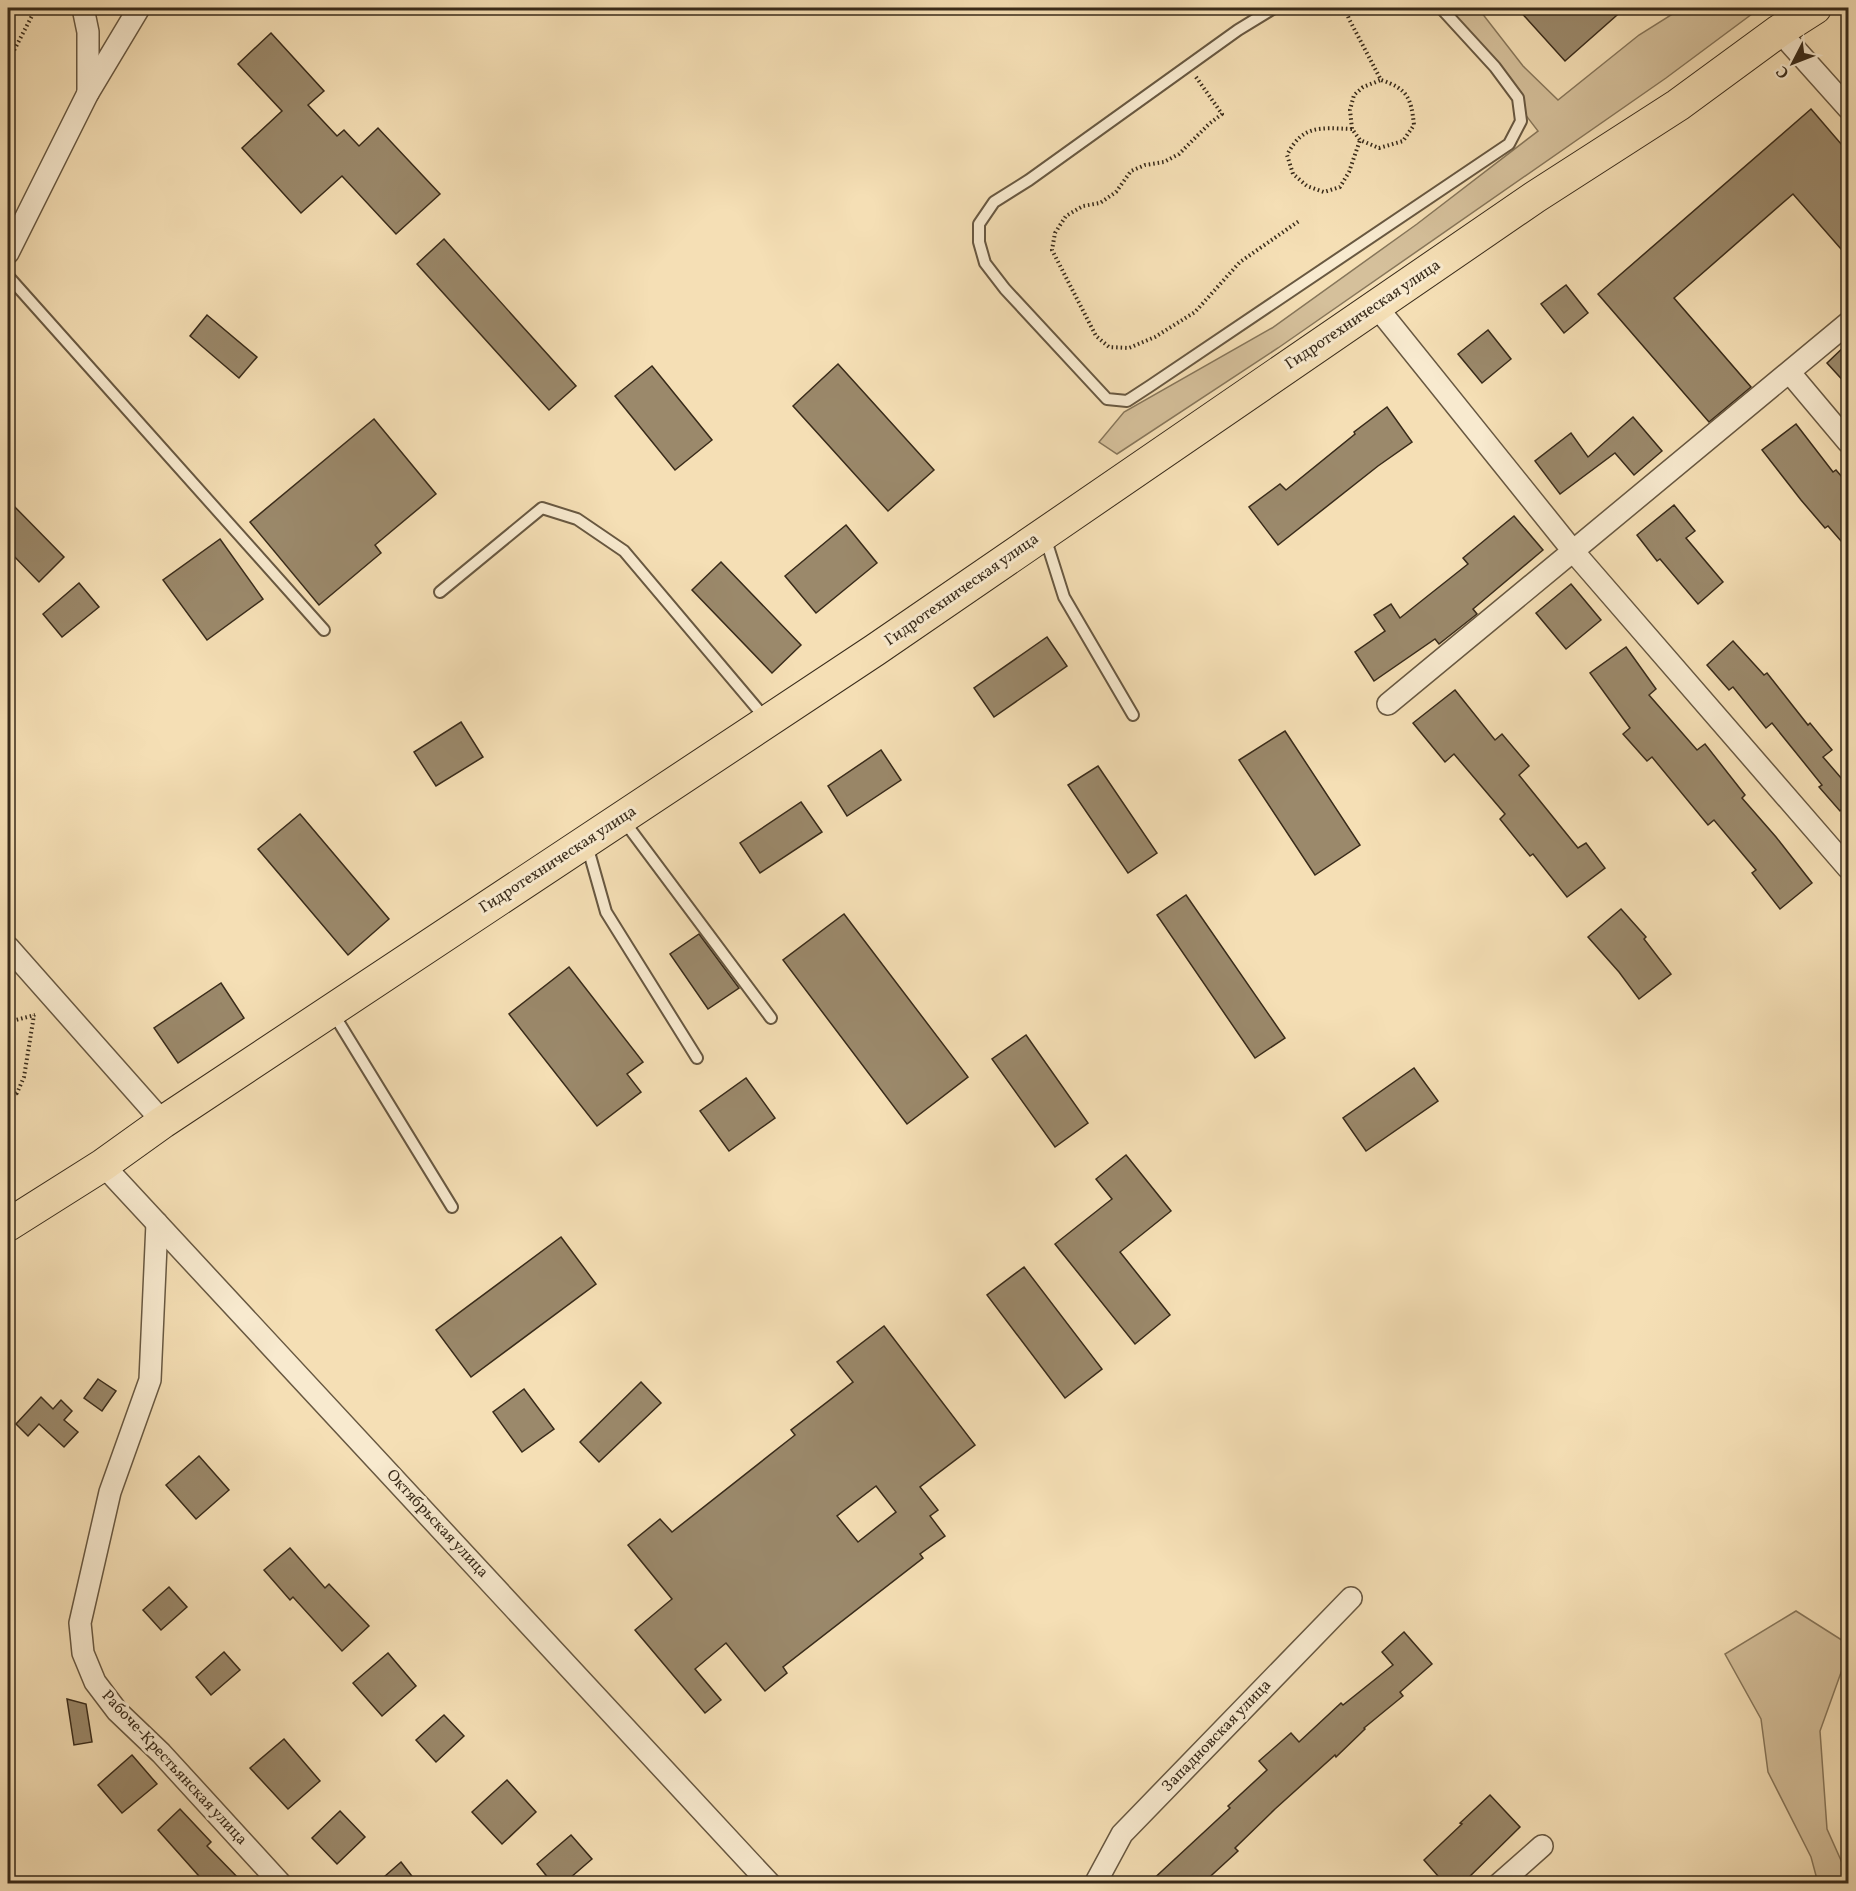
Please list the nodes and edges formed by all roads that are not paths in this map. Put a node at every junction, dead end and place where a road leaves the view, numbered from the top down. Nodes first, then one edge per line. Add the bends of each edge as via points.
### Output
1 (83, 8) edge
2 (139, 8) edge
3 (1274, 8) edge
4 (1441, 8) edge
5 (1815, 8) edge
6 (1779, 31) junction
7 (88, 93) junction
8 (1848, 108) edge
9 (8, 253) edge
10 (8, 276) edge
11 (1376, 306) junction
12 (1848, 323) edge
13 (1790, 373) junction
14 (1848, 442) edge
15 (1044, 534) junction
16 (1573, 551) junction
17 (440, 592) dead end
18 (324, 630) dead end
19 (1388, 704) dead end
20 (1133, 715) dead end
21 (768, 722) junction
22 (622, 818) junction
23 (586, 842) junction
24 (1848, 868) edge
25 (8, 947) edge
26 (332, 1010) junction
27 (771, 1018) dead end
28 (697, 1058) dead end
29 (163, 1122) junction
30 (103, 1165) junction
31 (452, 1208) dead end
32 (157, 1223) junction
33 (8, 1225) edge
34 (1351, 1598) dead end
35 (1542, 1846) dead end
36 (281, 1884) edge
37 (770, 1884) edge
38 (1095, 1884) edge
39 (1499, 1884) edge

1 - 7 street
2 - 7 street
3 - 4 lane via 994,202 978,224 985,263 1107,399 1126,401 1134,396 1509,144 1521,121 1518,98
5 - 6 main road, Гидротехническая улица
6 - 8 street
6 - 11 main road, Гидротехническая улица via 1678,105
7 - 9 street
10 - 18 lane
11 - 15 main road, Гидротехническая улица
11 - 16 street
12 - 13 street
13 - 14 street
13 - 16 street
15 - 20 lane via 1064,597
15 - 21 main road, Гидротехническая улица
16 - 19 street
16 - 24 street
17 - 21 lane via 542,508 577,519 624,551
21 - 22 main road, Гидротехническая улица
22 - 23 main road, Гидротехническая улица
22 - 27 lane
23 - 26 main road, Гидротехническая улица
23 - 28 lane via 606,912
25 - 29 street
26 - 29 main road, Гидротехническая улица
26 - 31 lane
29 - 30 main road, Гидротехническая улица
30 - 32 street, Октябрьская улица
30 - 33 main road, Гидротехническая улица
32 - 36 street, Рабоче-Крестьянская улица via 150,1380 110,1492 80,1623 82,1653 95,1682 117,1711 161,1752
32 - 37 street, Октябрьская улица
34 - 38 street, Западновская улица via 1122,1834
35 - 39 street

